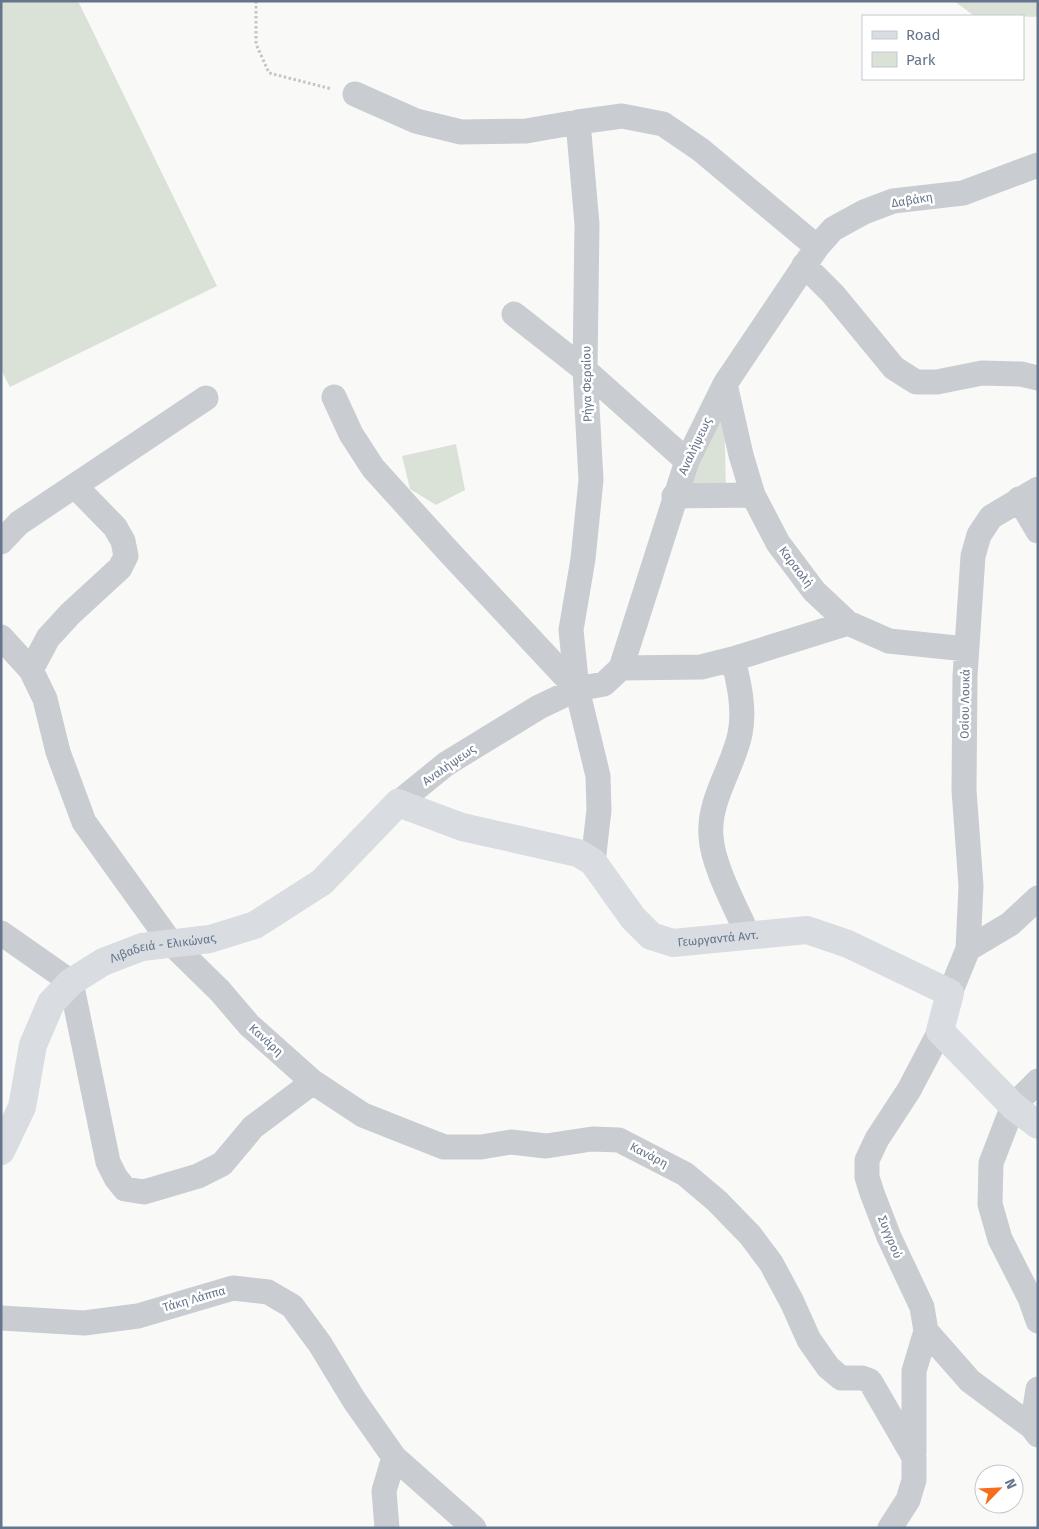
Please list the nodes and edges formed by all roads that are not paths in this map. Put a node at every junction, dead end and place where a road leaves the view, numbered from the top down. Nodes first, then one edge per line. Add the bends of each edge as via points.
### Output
1 (354, 94) road end
2 (578, 122) junction
3 (1038, 165) edge
4 (811, 256) junction
5 (514, 314) dead end
6 (585, 370) junction
7 (1038, 378) edge
8 (725, 384) junction
9 (334, 397) dead end
10 (206, 398) dead end
11 (686, 461) junction
12 (75, 486) junction
13 (1028, 494) edge
14 (753, 495) junction
15 (674, 496) junction
16 (1038, 531) edge
17 (1, 542) edge
18 (848, 623) junction
19 (1, 637) edge
20 (966, 649) junction
21 (733, 659) junction
22 (621, 668) junction
23 (31, 670) junction
24 (577, 689) junction
25 (398, 803) junction
26 (593, 862) junction
27 (1038, 898) edge
28 (1, 933) edge
29 (748, 935) junction
30 (171, 943) junction
31 (968, 949) junction
32 (71, 982) junction
33 (950, 993) junction
34 (940, 1031) junction
35 (1038, 1081) edge
36 (313, 1082) junction
37 (1013, 1106) junction
38 (1038, 1125) edge
39 (1, 1151) edge
40 (1, 1318) edge
41 (1038, 1321) edge
42 (926, 1332) junction
43 (1038, 1389) edge
44 (1035, 1431) edge
45 (394, 1457) junction
46 (914, 1457) junction
47 (387, 1528) edge
48 (474, 1528) edge
49 (890, 1528) edge

1 - 2 street via 416,121 461,132 526,131
2 - 4 street via 622,116 663,124 757,194
2 - 6 street, Ρήγα Φεραίου via 587,224
3 - 4 street, Δαβάκη via 963,193 893,201 864,212 834,229
4 - 7 street via 833,294 894,368 916,382 937,382 982,373 1022,374
4 - 8 street, Αναλήψεως
5 - 6 street
6 - 11 street
6 - 24 street, Ρήγα Φεραίου via 591,480 583,559 571,630
8 - 11 street, Αναλήψεως
8 - 14 street, Καραολή
9 - 24 street via 351,434 373,468
10 - 12 street
11 - 15 street, Αναλήψεως
12 - 17 street via 19,523
12 - 23 street via 115,527 123,541 126,556 120,568 48,638
13 - 16 street
13 - 20 street, Οσίου Λουκά via 991,517 979,534 973,556
14 - 15 street
14 - 18 street, Καραολή via 778,543 814,591
15 - 22 street, Αναλήψεως
18 - 20 street, Καραολή via 889,641
18 - 21 street
19 - 23 street, Κανάρη
20 - 31 street, Οσίου Λουκά via 964,790 971,886
21 - 22 street via 701,667
21 - 29 street via 741,691 740,733 714,810 711,835 715,856
22 - 24 street, Αναλήψεως via 604,684
23 - 30 street, Κανάρη via 45,699 58,752 84,822
24 - 25 street, Αναλήψεως via 556,697 446,764
24 - 26 street, Ρήγα Φεραίου via 598,776 599,810
25 - 26 main road, Γεωργαντά Αντ. via 462,827 578,853
25 - 30 main road, Λιβαδειά - Ελικώνας via 322,882 255,925 210,939
26 - 29 main road, Γεωργαντά Αντ. via 633,918 651,936 673,943
27 - 31 street via 1010,924
28 - 32 street
29 - 33 main road, Γεωργαντά Αντ. via 807,930 848,944
30 - 32 main road, Λιβαδειά - Ελικώνας via 142,947 103,962
30 - 36 street, Κανάρη via 249,1025
31 - 33 street, Οσίου Λουκά
32 - 36 street via 108,1162 125,1189 144,1192 198,1176 222,1164 253,1127
32 - 39 main road, Λιβαδειά - Ελικώνας via 51,1003 33,1045 22,1107
33 - 34 main road
34 - 37 main road
34 - 42 street, Συγγρού via 867,1160 867,1177 872,1193 922,1307
35 - 37 street
36 - 46 street, Κανάρη via 363,1115 444,1147 481,1147 511,1142 546,1146 592,1139 619,1140 685,1174 717,1201 766,1256 809,1340 828,1367 841,1378 862,1378 876,1388
37 - 38 main road
37 - 41 street via 991,1163 990,1204 1000,1239
40 - 45 street, Τάκη Λάππα via 84,1323 138,1316 233,1288 268,1292 292,1306
42 - 44 street via 970,1381
42 - 46 street, Συγγρού via 914,1371
43 - 44 street
45 - 47 street via 384,1491
45 - 48 street, Τάκη Λάππα
46 - 49 street via 914,1480 908,1500

